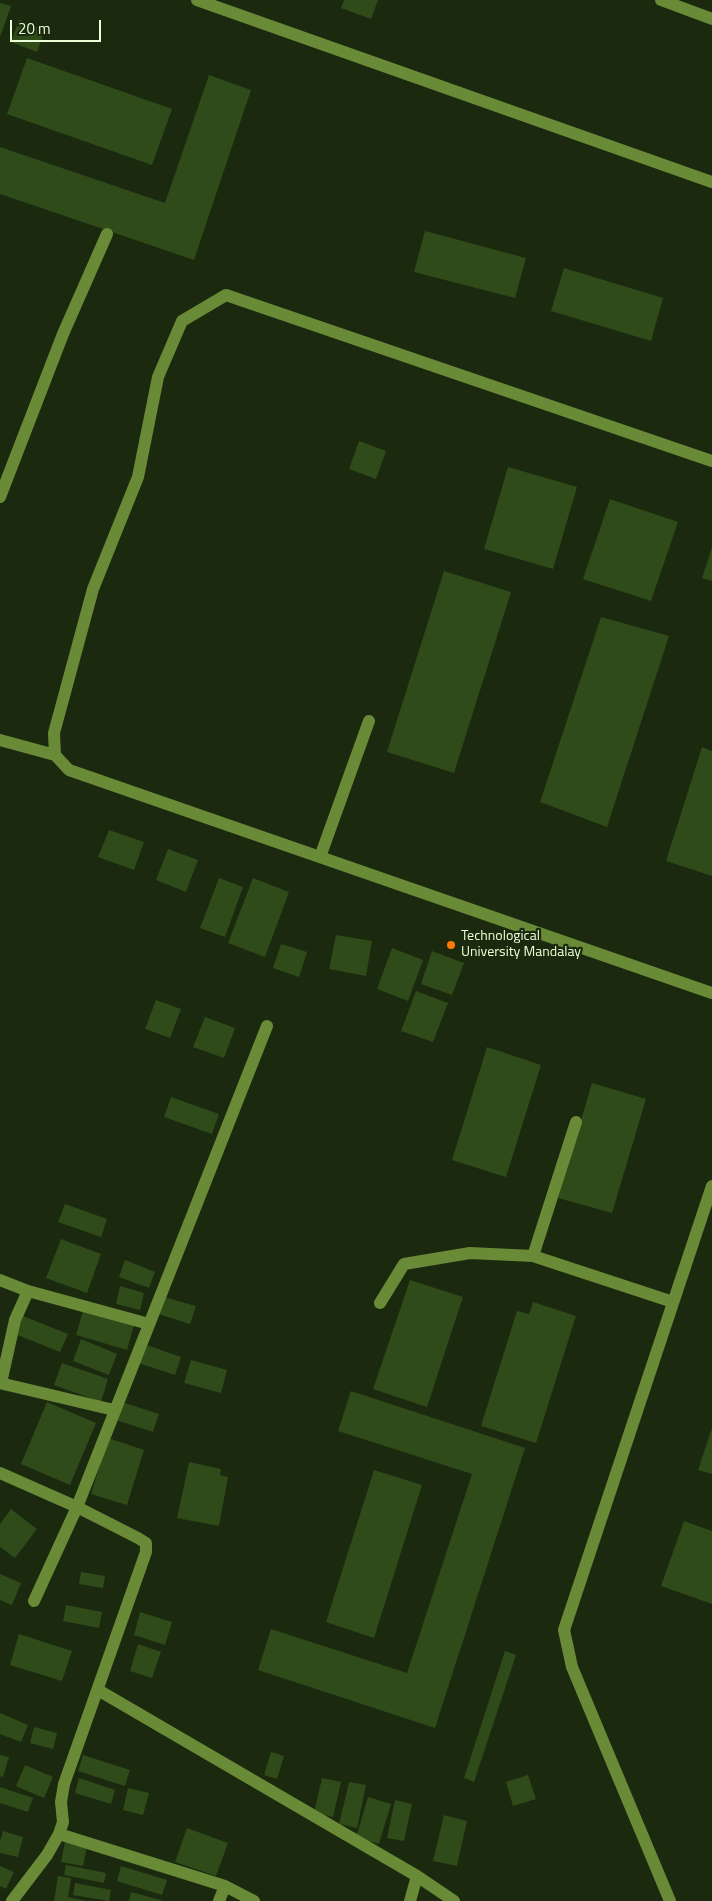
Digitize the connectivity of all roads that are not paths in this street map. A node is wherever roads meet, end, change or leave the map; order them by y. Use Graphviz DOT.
graph roads {
  1 [pos="197,0"];
  2 [pos="661,0"];
  3 [pos="712,19"];
  4 [pos="712,182"];
  5 [pos="107,234"];
  6 [pos="712,461"];
  7 [pos="0,497"];
  8 [pos="369,721"];
  9 [pos="0,740"];
  10 [pos="54,755"];
  11 [pos="320,857"];
  12 [pos="712,993"];
  13 [pos="267,1026"];
  14 [pos="576,1122"];
  15 [pos="712,1186"];
  16 [pos="533,1256"];
  17 [pos="0,1280"];
  18 [pos="28,1291"];
  19 [pos="673,1302"];
  20 [pos="380,1303"];
  21 [pos="149,1324"];
  22 [pos="1,1383"];
  23 [pos="114,1410"];
  24 [pos="0,1473"];
  25 [pos="77,1507"];
  26 [pos="34,1600"];
  27 [pos="98,1690"];
  28 [pos="59,1834"];
  29 [pos="417,1876"];
  30 [pos="225,1886"];
  31 [pos="12,1901"];
  32 [pos="219,1901"];
  33 [pos="254,1901"];
  34 [pos="410,1901"];
  35 [pos="454,1901"];
  36 [pos="670,1901"];
  1 -- 4 [label="street"];
  2 -- 3 [label="street"];
  5 -- 7 [label="street"];
  6 -- 10 [label="street"];
  8 -- 11 [label="street"];
  9 -- 10 [label="street"];
  10 -- 11 [label="street"];
  11 -- 12 [label="street"];
  13 -- 21 [label="street"];
  14 -- 16 [label="street"];
  15 -- 19 [label="street"];
  16 -- 19 [label="street"];
  16 -- 20 [label="street"];
  17 -- 18 [label="street"];
  18 -- 21 [label="street"];
  18 -- 22 [label="street"];
  19 -- 36 [label="street"];
  21 -- 23 [label="street"];
  22 -- 23 [label="street"];
  23 -- 25 [label="street"];
  24 -- 25 [label="street"];
  25 -- 26 [label="street"];
  25 -- 27 [label="street"];
  27 -- 28 [label="street"];
  27 -- 29 [label="street"];
  28 -- 30 [label="street"];
  28 -- 31 [label="street"];
  29 -- 34 [label="street"];
  29 -- 35 [label="street"];
  30 -- 32 [label="street"];
  30 -- 33 [label="street"];
}
